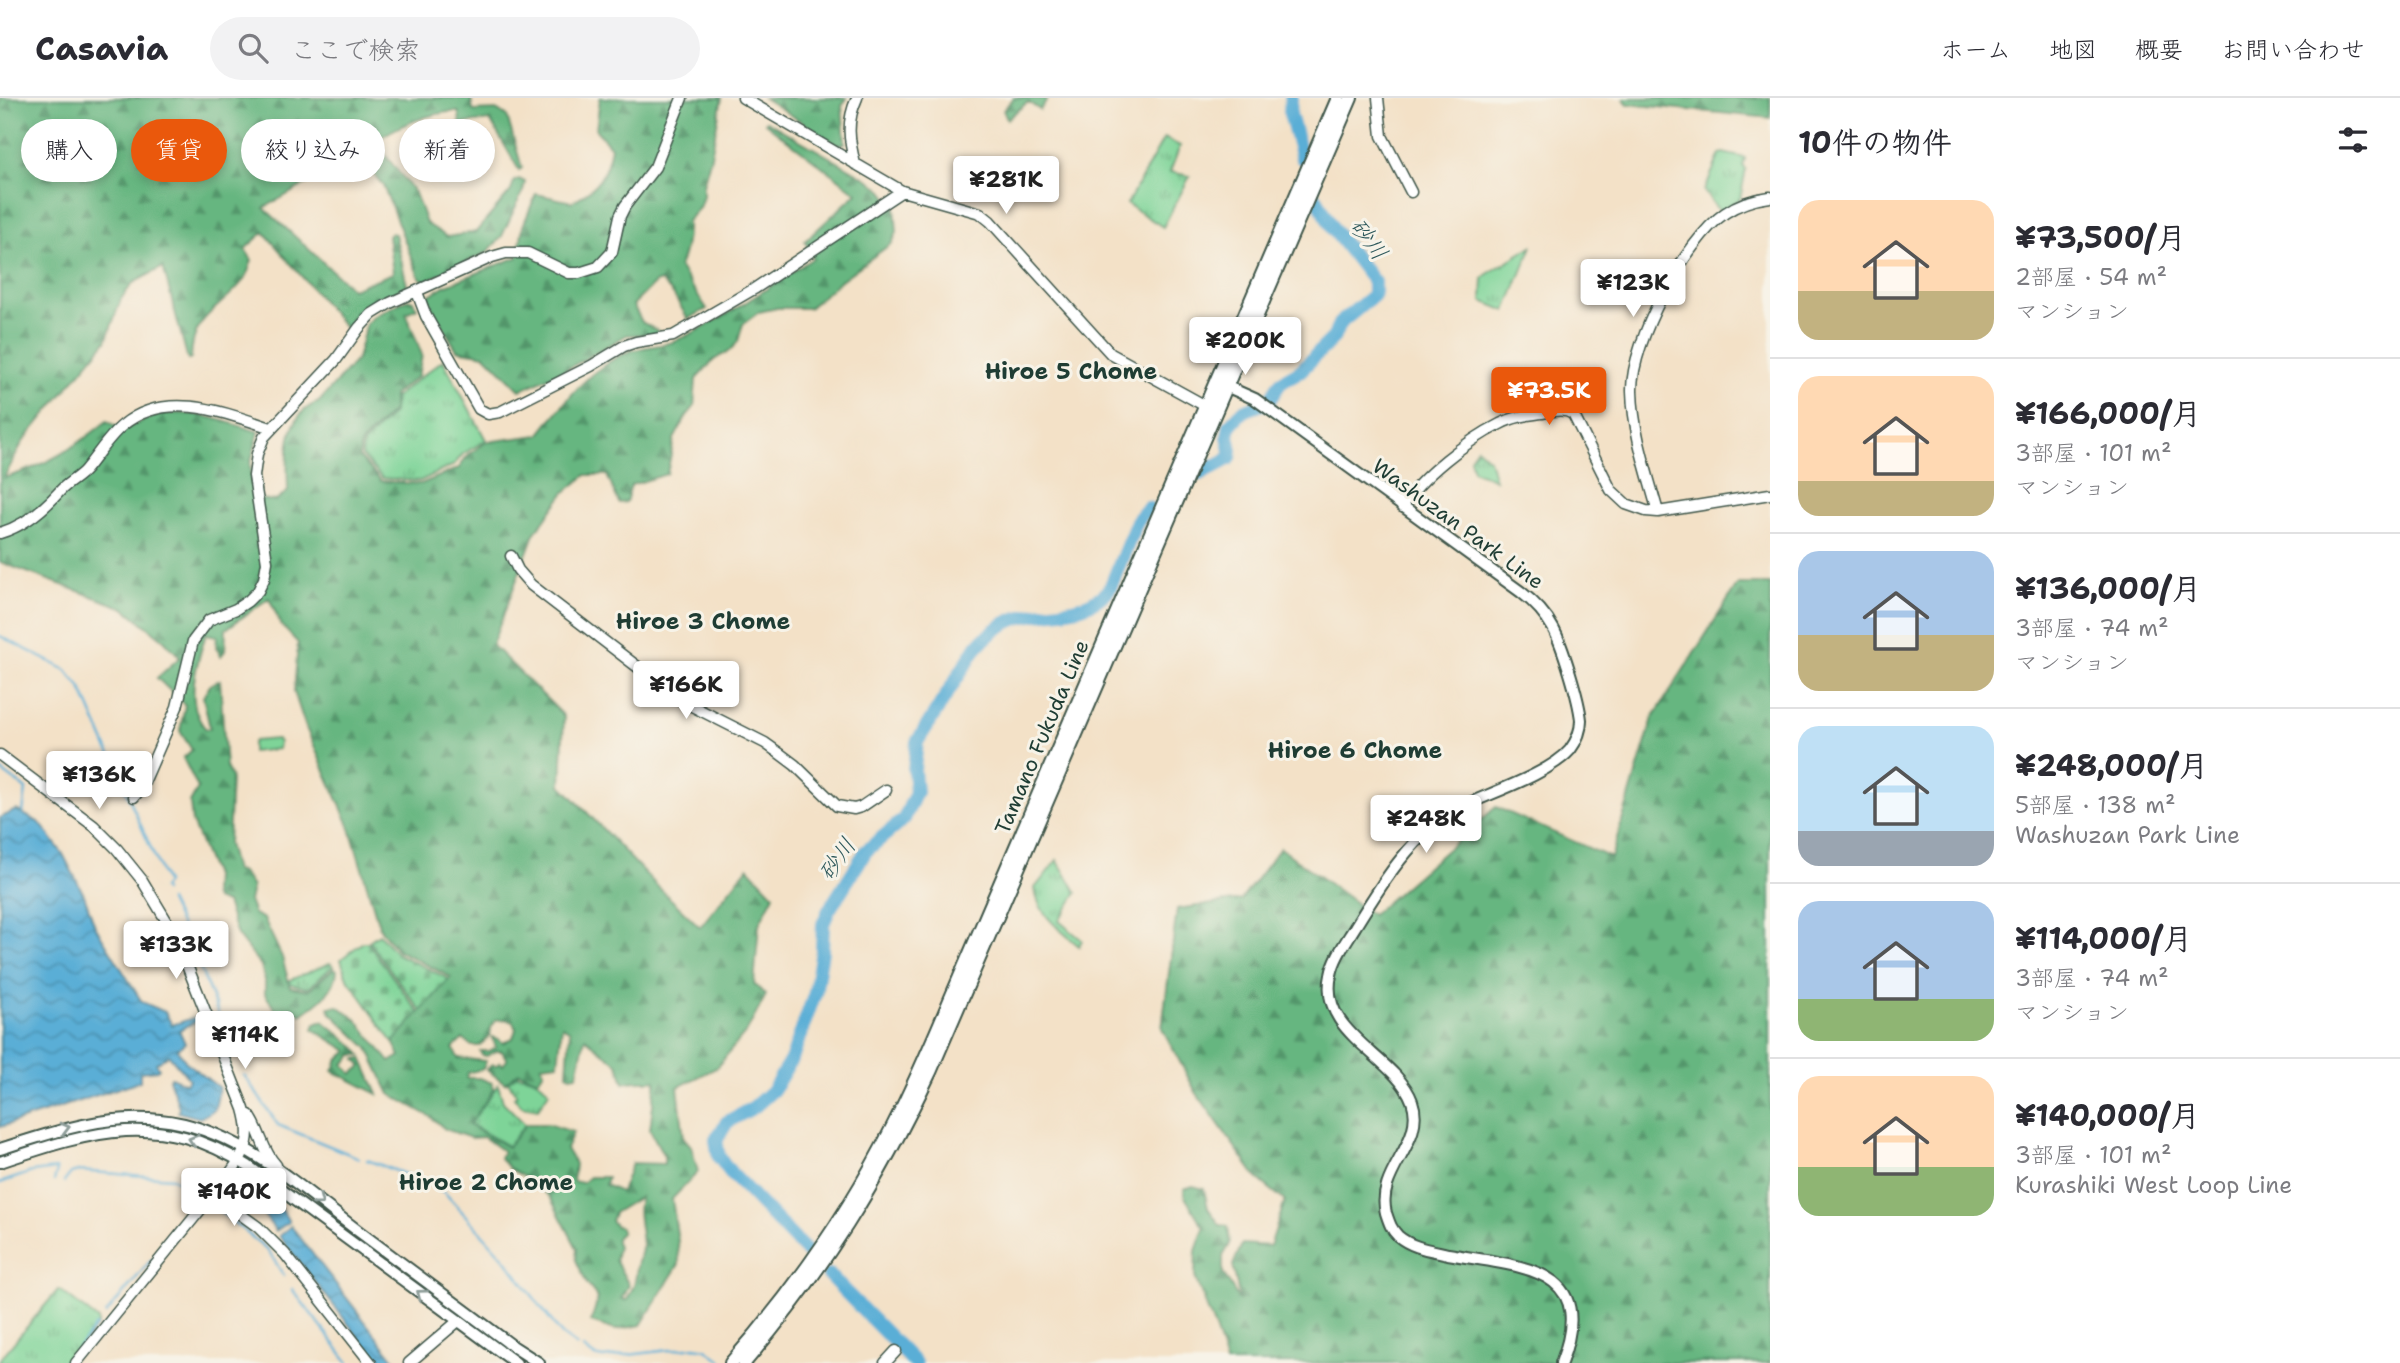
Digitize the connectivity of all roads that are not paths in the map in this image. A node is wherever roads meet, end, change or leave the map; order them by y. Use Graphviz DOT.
graph roads {
  1 [pos="682,98"];
  2 [pos="743,98"];
  3 [pos="857,98"];
  4 [pos="1338,98"];
  5 [pos="1351,98"];
  6 [pos="1378,98"];
  7 [pos="855,164"];
  8 [pos="902,191"];
  9 [pos="1410,192"];
  10 [pos="1770,197"];
  11 [pos="416,292"];
  12 [pos="1221,384"];
  13 [pos="1210,409"];
  14 [pos="271,428"];
  15 [pos="1770,494"];
  16 [pos="1402,506"];
  17 [pos="1658,512"];
  18 [pos="0,533"];
  19 [pos="511,556"];
  20 [pos="0,755"];
  21 [pos="886,790"];
  22 [pos="134,797"];
  23 [pos="244,1109"];
  24 [pos="0,1149"];
  25 [pos="245,1149"];
  26 [pos="239,1161"];
  27 [pos="0,1162"];
  28 [pos="290,1180"];
  29 [pos="214,1195"];
  30 [pos="457,1322"];
  31 [pos="896,1351"];
  32 [pos="76,1363"];
  33 [pos="372,1363"];
  34 [pos="409,1363"];
  35 [pos="516,1363"];
  36 [pos="539,1363"];
  37 [pos="731,1363"];
  38 [pos="744,1363"];
  39 [pos="885,1363"];
  40 [pos="1561,1363"];
  1 -- 11 [label="street"];
  2 -- 7 [label="street"];
  3 -- 7 [label="street"];
  4 -- 12 [label="main road, Tamano Fukuda Line"];
  5 -- 12 [label="main road, Tamano Fukuda Line"];
  6 -- 9 [label="street"];
  7 -- 8 [label="street"];
  8 -- 11 [label="street"];
  8 -- 13 [label="street"];
  10 -- 17 [label="street"];
  11 -- 14 [label="street"];
  12 -- 13 [label="main road, Tamano Fukuda Line"];
  12 -- 16 [label="main road, Washuzan Park Line"];
  13 -- 37 [label="main road, Tamano Fukuda Line"];
  13 -- 38 [label="main road, Tamano Fukuda Line"];
  14 -- 18 [label="street"];
  14 -- 22 [label="street"];
  15 -- 17 [label="street"];
  16 -- 17 [label="street"];
  16 -- 40 [label="main road, Washuzan Park Line"];
  19 -- 21 [label="street"];
  20 -- 23 [label="street"];
  23 -- 25 [label="street"];
  23 -- 28 [label="street"];
  24 -- 25 [label="main road, one-way"];
  25 -- 26 [label="street"];
  25 -- 28 [label="main road"];
  26 -- 27 [label="main road, one-way"];
  26 -- 29 [label="street"];
  30 -- 26 [label="main road, one-way"];
  28 -- 36 [label="main road, one-way"];
  29 -- 32 [label="street"];
  29 -- 33 [label="street"];
  30 -- 34 [label="street"];
  30 -- 35 [label="main road"];
  31 -- 39 [label="street"];
}
